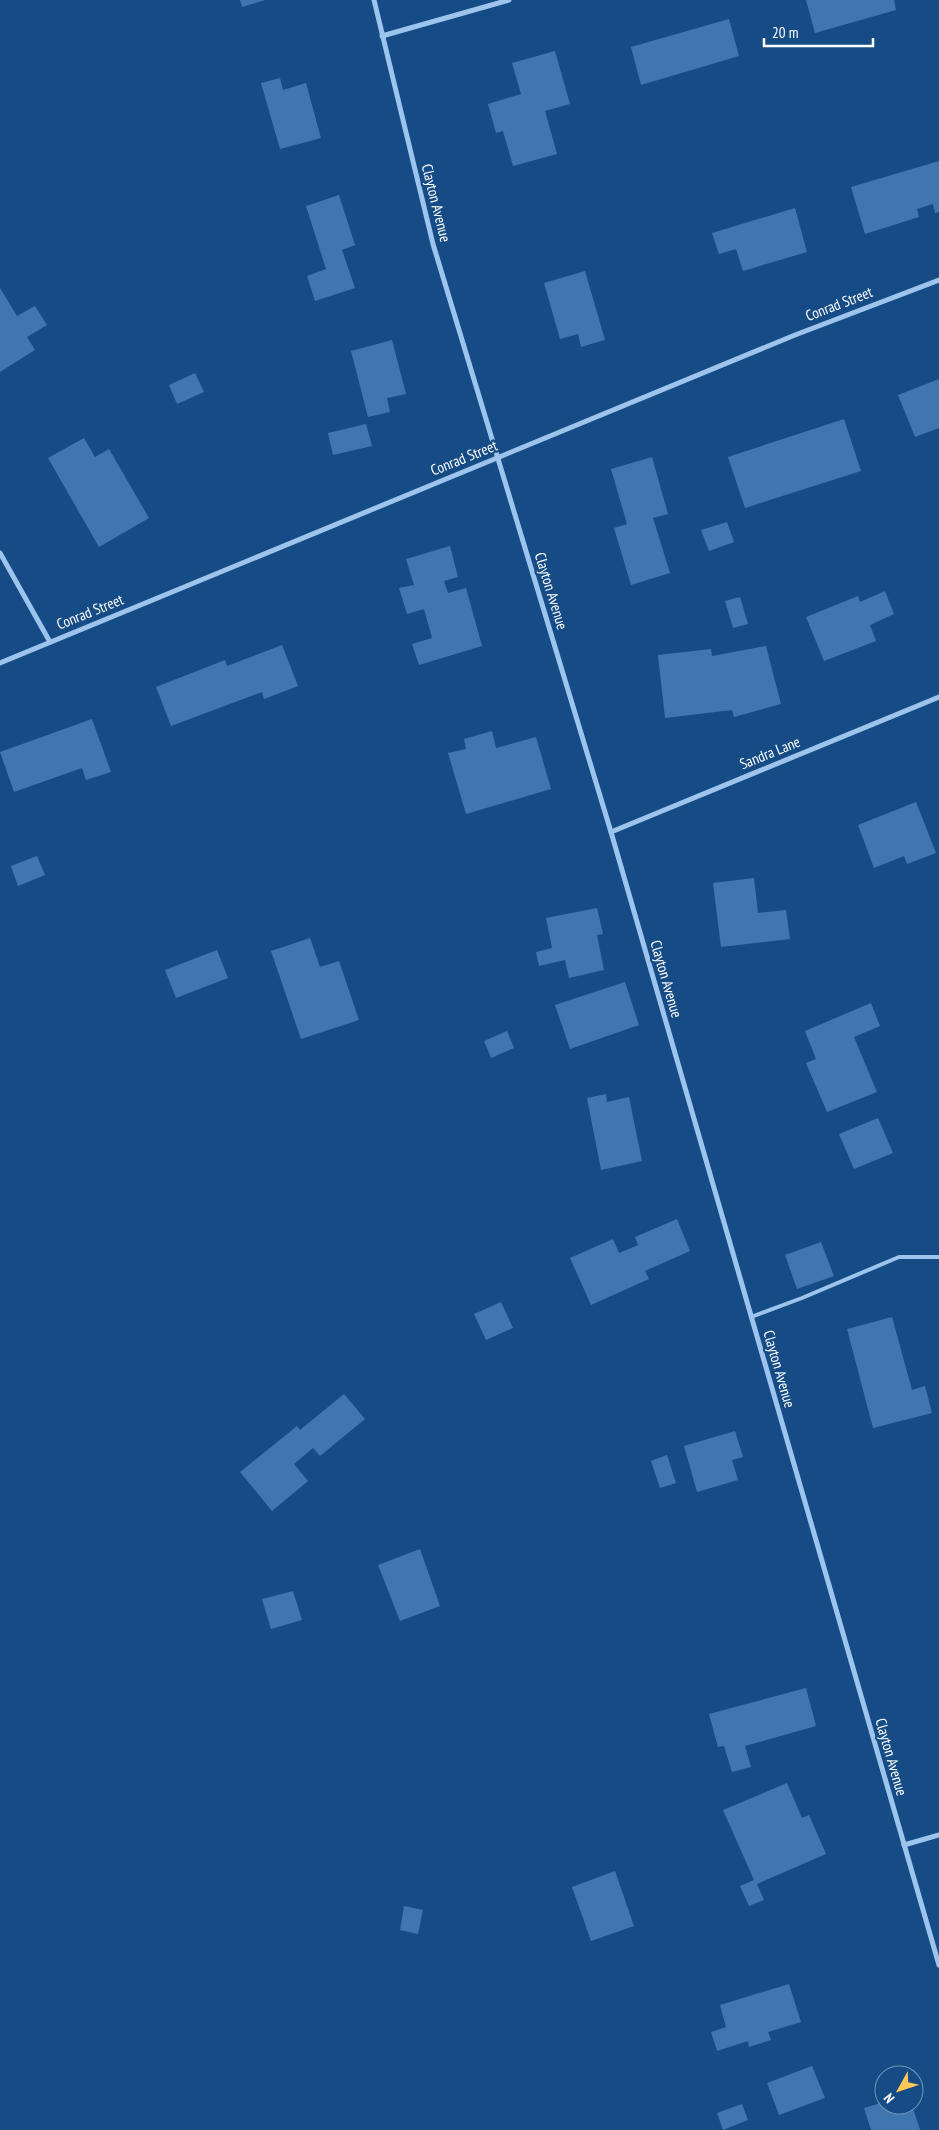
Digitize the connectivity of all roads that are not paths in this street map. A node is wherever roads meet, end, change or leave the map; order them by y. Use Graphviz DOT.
graph roads {
  1 [pos="374,0"];
  2 [pos="509,0"];
  3 [pos="382,36"];
  4 [pos="939,280"];
  5 [pos="498,457"];
  6 [pos="0,553"];
  7 [pos="50,642"];
  8 [pos="0,663"];
  9 [pos="939,697"];
  10 [pos="611,832"];
  11 [pos="939,1257"];
  12 [pos="751,1316"];
  13 [pos="939,1835"];
  14 [pos="904,1845"];
  15 [pos="939,1965"];
  1 -- 3 [label="street, Clayton Avenue"];
  2 -- 3 [label="street"];
  3 -- 5 [label="street, Clayton Avenue"];
  4 -- 5 [label="street, Conrad Street"];
  5 -- 7 [label="street, Conrad Street"];
  5 -- 10 [label="street, Clayton Avenue"];
  6 -- 7 [label="street"];
  7 -- 8 [label="street, Conrad Street"];
  9 -- 10 [label="street, Sandra Lane"];
  10 -- 12 [label="street, Clayton Avenue"];
  11 -- 12 [label="lane"];
  12 -- 14 [label="street, Clayton Avenue"];
  13 -- 14 [label="street"];
  14 -- 15 [label="street, Clayton Avenue"];
}
